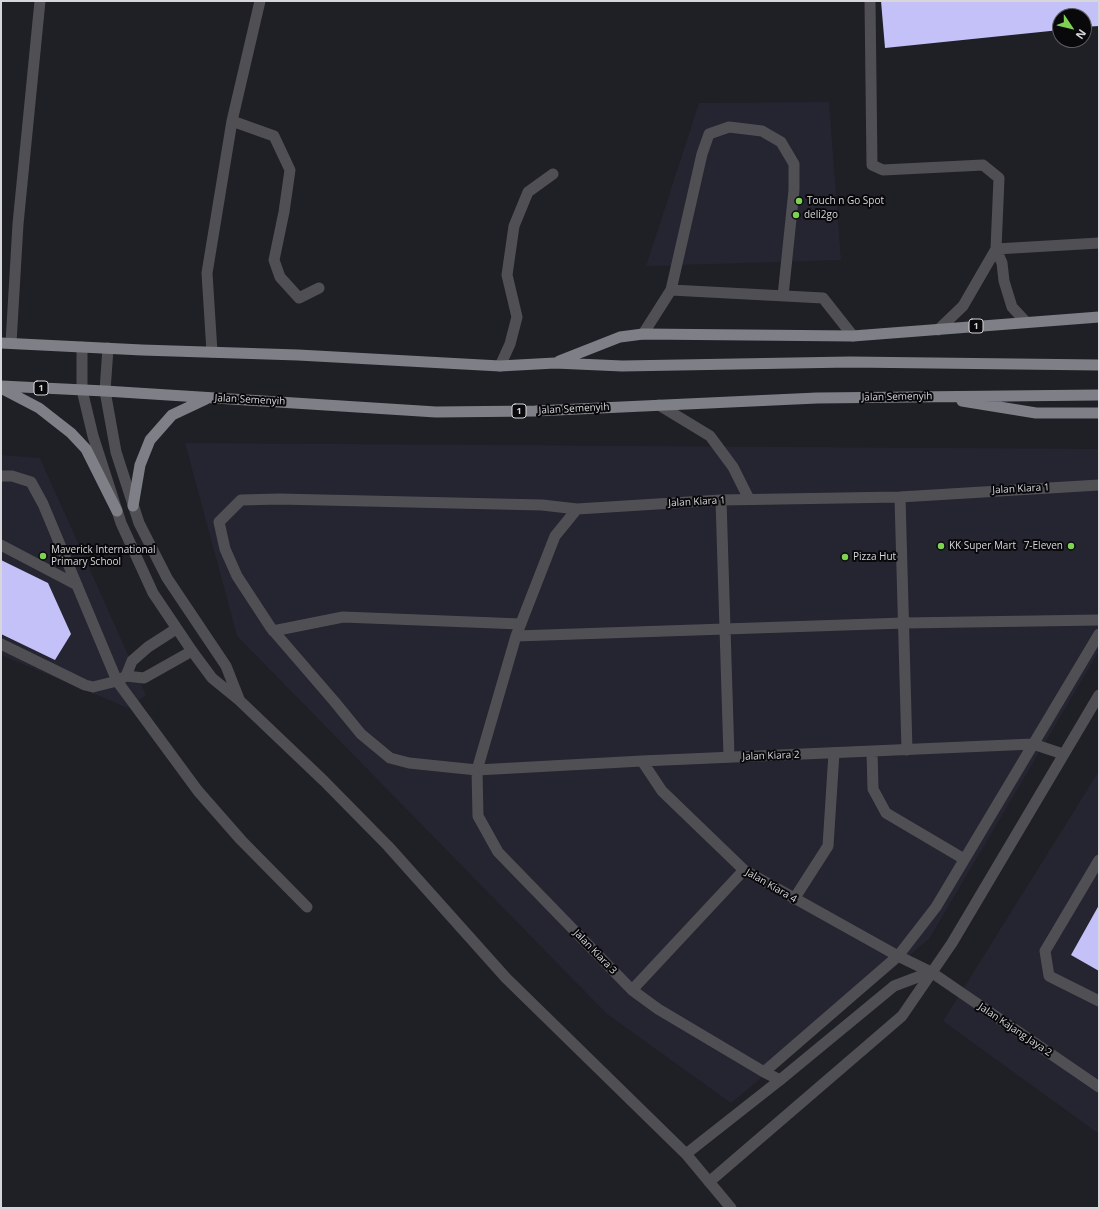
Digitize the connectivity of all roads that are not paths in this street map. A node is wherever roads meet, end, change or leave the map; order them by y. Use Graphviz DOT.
graph roads {
  1 [pos="40,1"];
  2 [pos="260,1"];
  3 [pos="870,1"];
  4 [pos="232,120"];
  5 [pos="553,174"];
  6 [pos="1099,243"];
  7 [pos="996,249"];
  8 [pos="319,288"];
  9 [pos="671,290"];
  10 [pos="783,296"];
  11 [pos="1099,317"];
  12 [pos="1026,322"];
  13 [pos="938,330"];
  14 [pos="643,334"];
  15 [pos="853,336"];
  16 [pos="6,343"];
  17 [pos="82,346"];
  18 [pos="108,348"];
  19 [pos="212,352"];
  20 [pos="555,363"];
  21 [pos="1099,365"];
  22 [pos="500,366"];
  23 [pos="1,387"];
  24 [pos="82,390"];
  25 [pos="105,391"];
  26 [pos="1099,395"];
  27 [pos="932,396"];
  28 [pos="208,398"];
  29 [pos="659,405"];
  30 [pos="1099,413"];
  31 [pos="1,476"];
  32 [pos="1099,485"];
  33 [pos="900,497"];
  34 [pos="749,499"];
  35 [pos="721,500"];
  36 [pos="133,506"];
  37 [pos="577,509"];
  38 [pos="117,511"];
  39 [pos="1,545"];
  40 [pos="77,585"];
  41 [pos="1099,620"];
  42 [pos="904,622"];
  43 [pos="521,624"];
  44 [pos="176,629"];
  45 [pos="725,629"];
  46 [pos="273,630"];
  47 [pos="1099,634"];
  48 [pos="516,636"];
  49 [pos="1,644"];
  50 [pos="192,651"];
  51 [pos="122,679"];
  52 [pos="1099,695"];
  53 [pos="239,700"];
  54 [pos="1033,744"];
  55 [pos="907,750"];
  56 [pos="872,751"];
  57 [pos="834,753"];
  58 [pos="1063,754"];
  59 [pos="729,757"];
  60 [pos="642,761"];
  61 [pos="478,770"];
  62 [pos="964,859"];
  63 [pos="1099,860"];
  64 [pos="744,870"];
  65 [pos="794,899"];
  66 [pos="307,907"];
  67 [pos="898,956"];
  68 [pos="931,972"];
  69 [pos="632,990"];
  70 [pos="1099,1001"];
  71 [pos="764,1072"];
  72 [pos="780,1080"];
  73 [pos="1099,1087"];
  74 [pos="686,1154"];
  75 [pos="709,1182"];
  76 [pos="731,1208"];
  1 -- 16 [label="street"];
  2 -- 4 [label="street"];
  3 -- 7 [label="street"];
  4 -- 8 [label="street"];
  4 -- 19 [label="street"];
  5 -- 22 [label="street"];
  6 -- 7 [label="street"];
  7 -- 12 [label="street"];
  7 -- 13 [label="street"];
  9 -- 10 [label="street"];
  9 -- 10 [label="street"];
  9 -- 14 [label="street"];
  10 -- 15 [label="street"];
  11 -- 12 [label="main road, 1"];
  12 -- 13 [label="main road, 1"];
  13 -- 15 [label="main road, 1"];
  14 -- 15 [label="main road, 1"];
  14 -- 20 [label="main road, 1"];
  16 -- 17 [label="main road, 1"];
  17 -- 18 [label="main road, 1"];
  17 -- 24 [label="street"];
  18 -- 19 [label="main road, 1"];
  18 -- 25 [label="street"];
  19 -- 22 [label="main road, 1"];
  20 -- 21 [label="main road, 1"];
  20 -- 22 [label="main road, 1"];
  23 -- 24 [label="main road, Jalan Semenyih / 1"];
  23 -- 38 [label="main road"];
  24 -- 25 [label="main road, Jalan Semenyih / 1"];
  24 -- 38 [label="street"];
  25 -- 28 [label="main road, Jalan Semenyih / 1"];
  25 -- 36 [label="street"];
  26 -- 27 [label="main road, Jalan Semenyih / 1"];
  27 -- 29 [label="main road, Jalan Semenyih / 1"];
  27 -- 30 [label="main road"];
  28 -- 29 [label="main road, Jalan Semenyih / 1"];
  28 -- 36 [label="main road"];
  29 -- 34 [label="street"];
  31 -- 40 [label="street"];
  32 -- 33 [label="street, Jalan Kiara 1"];
  33 -- 34 [label="street, Jalan Kiara 1"];
  33 -- 42 [label="street"];
  34 -- 35 [label="street, Jalan Kiara 1"];
  35 -- 37 [label="street, Jalan Kiara 1"];
  35 -- 45 [label="street"];
  36 -- 53 [label="street"];
  37 -- 43 [label="street"];
  37 -- 46 [label="street, Jalan Kiara 1"];
  38 -- 44 [label="street"];
  39 -- 40 [label="street"];
  40 -- 51 [label="street"];
  41 -- 42 [label="street"];
  42 -- 45 [label="street"];
  42 -- 55 [label="street"];
  43 -- 46 [label="street"];
  43 -- 48 [label="street"];
  44 -- 50 [label="street"];
  44 -- 51 [label="street"];
  45 -- 48 [label="street"];
  45 -- 59 [label="street"];
  46 -- 61 [label="street, Jalan Kiara 2"];
  47 -- 54 [label="street"];
  48 -- 61 [label="street"];
  49 -- 51 [label="street"];
  50 -- 51 [label="street"];
  50 -- 53 [label="street"];
  51 -- 66 [label="street"];
  52 -- 58 [label="street"];
  53 -- 74 [label="street"];
  54 -- 55 [label="street, Jalan Kiara 2"];
  54 -- 58 [label="street, Jalan Kiara 2"];
  54 -- 62 [label="street"];
  55 -- 56 [label="street, Jalan Kiara 2"];
  56 -- 57 [label="street, Jalan Kiara 2"];
  56 -- 62 [label="street"];
  57 -- 59 [label="street, Jalan Kiara 2"];
  57 -- 65 [label="street"];
  58 -- 68 [label="street"];
  59 -- 60 [label="street, Jalan Kiara 2"];
  60 -- 61 [label="street, Jalan Kiara 2"];
  60 -- 64 [label="street, Jalan Kiara 4"];
  61 -- 69 [label="street, Jalan Kiara 3"];
  62 -- 67 [label="street"];
  63 -- 70 [label="street"];
  64 -- 65 [label="street, Jalan Kiara 4"];
  64 -- 69 [label="street"];
  65 -- 67 [label="street, Jalan Kiara 4"];
  67 -- 68 [label="street, Jalan Kiara 4"];
  67 -- 71 [label="street"];
  68 -- 72 [label="street"];
  68 -- 73 [label="street, Jalan Kajang Jaya 2"];
  68 -- 75 [label="street"];
  69 -- 71 [label="street, Jalan Kiara 3"];
  71 -- 72 [label="street, Jalan Kiara 3"];
  72 -- 74 [label="street"];
  74 -- 75 [label="street"];
  75 -- 76 [label="street"];
}
